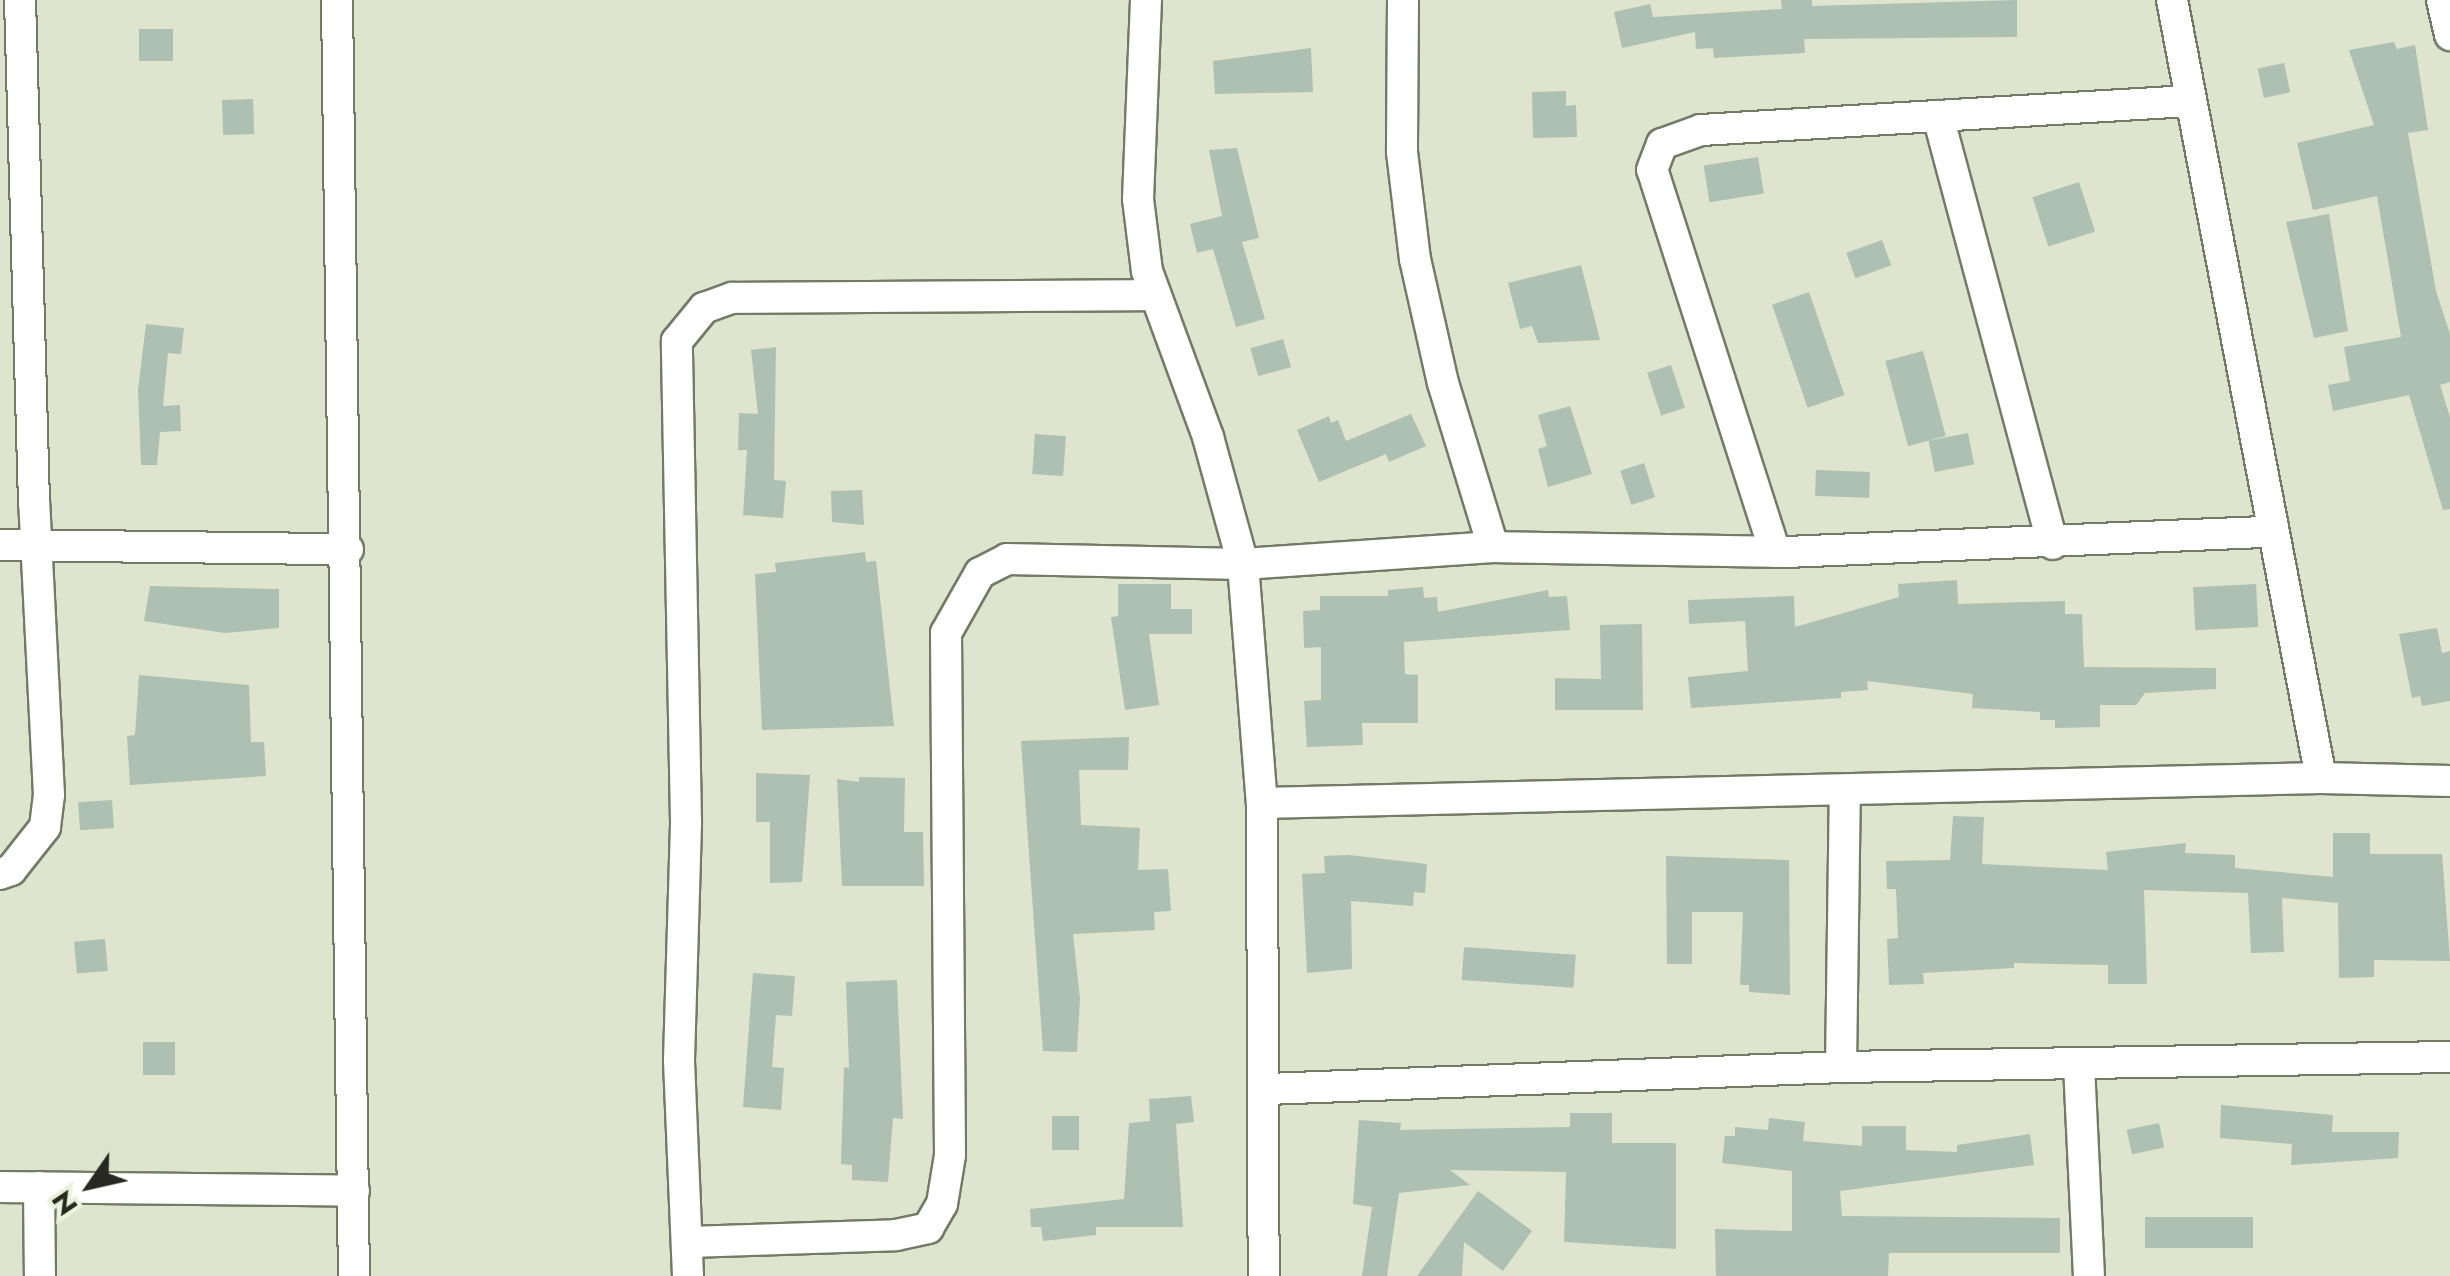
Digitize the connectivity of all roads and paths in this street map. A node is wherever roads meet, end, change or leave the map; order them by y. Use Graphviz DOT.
graph roads {
  1 [pos="20,0"];
  2 [pos="336,0"];
  3 [pos="1146,0"];
  4 [pos="1403,0"];
  5 [pos="2172,0"];
  6 [pos="2442,0"];
  7 [pos="2450,35"];
  8 [pos="2186,101"];
  9 [pos="1938,116"];
  10 [pos="13,240"];
  11 [pos="1154,294"];
  12 [pos="2270,532"];
  13 [pos="36,544"];
  14 [pos="2053,544"];
  15 [pos="0,546"];
  16 [pos="1493,547"];
  17 [pos="348,549"];
  18 [pos="1775,552"];
  19 [pos="1243,564"];
  20 [pos="2321,778"];
  21 [pos="2450,781"];
  22 [pos="1846,793"];
  23 [pos="1262,804"];
  24 [pos="0,874"];
  25 [pos="2450,1057"];
  26 [pos="2079,1065"];
  27 [pos="1841,1067"];
  28 [pos="1266,1089"];
  29 [pos="0,1187"];
  30 [pos="39,1187"];
  31 [pos="354,1191"];
  32 [pos="690,1242"];
  33 [pos="40,1276"];
  34 [pos="354,1276"];
  35 [pos="688,1276"];
  36 [pos="1264,1276"];
  37 [pos="2089,1276"];
  1 -- 10 [label="street"];
  2 -- 17 [label="street"];
  3 -- 11 [label="street"];
  4 -- 16 [label="street"];
  5 -- 8 [label="street"];
  6 -- 7 [label="street"];
  8 -- 9 [label="street"];
  8 -- 12 [label="street"];
  9 -- 14 [label="street"];
  9 -- 18 [label="street"];
  10 -- 13 [label="street"];
  11 -- 19 [label="street"];
  11 -- 32 [label="street"];
  12 -- 14 [label="street"];
  12 -- 20 [label="street"];
  13 -- 15 [label="street"];
  13 -- 17 [label="street"];
  13 -- 24 [label="street"];
  14 -- 18 [label="street"];
  16 -- 18 [label="street"];
  16 -- 19 [label="street"];
  17 -- 31 [label="street"];
  19 -- 23 [label="street"];
  19 -- 32 [label="street"];
  20 -- 21 [label="street"];
  20 -- 22 [label="street"];
  22 -- 23 [label="street"];
  22 -- 27 [label="street"];
  23 -- 28 [label="street"];
  25 -- 26 [label="street"];
  26 -- 27 [label="street"];
  26 -- 37 [label="street"];
  27 -- 28 [label="street"];
  28 -- 36 [label="street"];
  29 -- 30 [label="street"];
  30 -- 31 [label="street"];
  30 -- 33 [label="street"];
  31 -- 34 [label="street"];
  32 -- 35 [label="street"];
}
